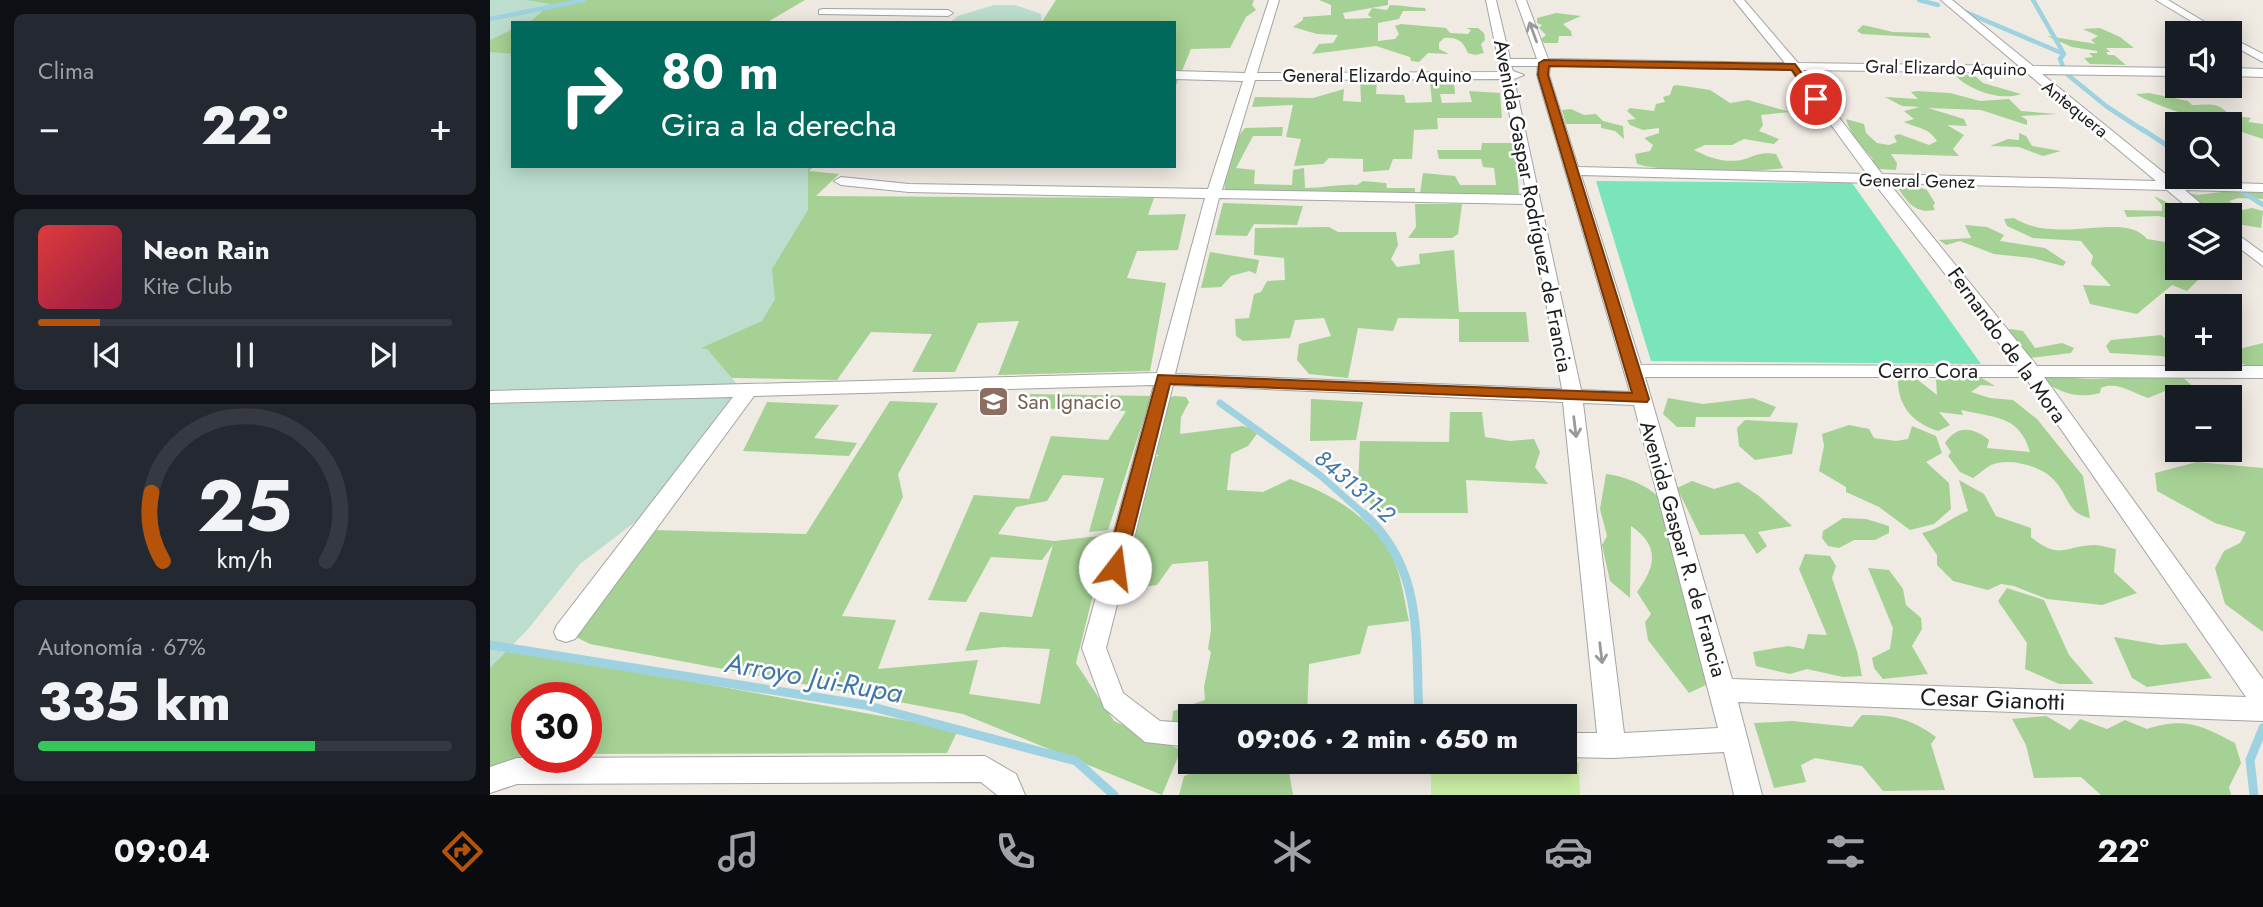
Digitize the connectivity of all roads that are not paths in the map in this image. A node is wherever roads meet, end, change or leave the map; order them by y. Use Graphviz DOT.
graph roads {
  1 [pos="839,0"];
  2 [pos="1275,0"];
  3 [pos="1491,0"];
  4 [pos="1521,0"];
  5 [pos="1739,0"];
  6 [pos="1946,0"];
  7 [pos="2161,0"];
  8 [pos="948,13"];
  9 [pos="2197,21"];
  10 [pos="2242,47"];
  11 [pos="2263,59"];
  12 [pos="1795,67"];
  13 [pos="1507,69"];
  14 [pos="1544,69"];
  15 [pos="2027,69"];
  16 [pos="2165,72"];
  17 [pos="2242,72"];
  18 [pos="2263,73"];
  19 [pos="1176,75"];
  20 [pos="1253,76"];
  21 [pos="1570,171"];
  22 [pos="1880,180"];
  23 [pos="841,181"];
  24 [pos="2165,182"];
  25 [pos="2165,187"];
  26 [pos="2242,188"];
  27 [pos="2263,188"];
  28 [pos="2174,189"];
  29 [pos="1213,195"];
  30 [pos="1535,200"];
  31 [pos="2191,203"];
  32 [pos="2242,244"];
  33 [pos="2263,261"];
  34 [pos="2030,370"];
  35 [pos="1634,371"];
  36 [pos="2263,372"];
  37 [pos="1164,379"];
  38 [pos="749,389"];
  39 [pos="1572,394"];
  40 [pos="490,397"];
  41 [pos="1642,399"];
  42 [pos="566,632"];
  43 [pos="1723,690"];
  44 [pos="2263,700"];
  45 [pos="2263,709"];
  46 [pos="1178,734"];
  47 [pos="1732,739"];
  48 [pos="1577,745"];
  49 [pos="1612,746"];
  50 [pos="490,780"];
  51 [pos="1011,795"];
  52 [pos="1748,795"];
  1 -- 8 [label="street"];
  2 -- 20 [label="street"];
  3 -- 13 [label="street, Avenida Gaspar Rodríguez de Francia"];
  14 -- 4 [label="street, Avenida Gaspar Rodríguez de Francia, one-way"];
  5 -- 12 [label="street, Fernando de la Mora"];
  6 -- 15 [label="street, Antequera"];
  7 -- 9 [label="street"];
  10 -- 11 [label="street"];
  12 -- 14 [label="street, Gral Elizardo Aquino"];
  12 -- 15 [label="street, Gral Elizardo Aquino"];
  12 -- 22 [label="street, Fernando de la Mora"];
  13 -- 14 [label="street, General Elizardo Aquino"];
  13 -- 20 [label="street, General Elizardo Aquino"];
  13 -- 30 [label="street, Avenida Gaspar Rodríguez de Francia"];
  14 -- 21 [label="street, Avenida Gaspar R. de Francia"];
  15 -- 16 [label="street, Gral Elizardo Aquino"];
  15 -- 24 [label="street, Antequera"];
  17 -- 18 [label="street"];
  19 -- 20 [label="street, General Elizardo Aquino"];
  20 -- 29 [label="street"];
  21 -- 22 [label="street, General Genez"];
  21 -- 35 [label="street, Avenida Gaspar R. de Francia"];
  22 -- 25 [label="street, General Genez"];
  22 -- 34 [label="street, Fernando de la Mora"];
  23 -- 29 [label="street"];
  26 -- 27 [label="street, General Genez"];
  28 -- 31 [label="street, Antequera"];
  29 -- 30 [label="street"];
  29 -- 37 [label="street"];
  30 -- 39 [label="street, Avenida Gaspar Rodríguez de Francia"];
  32 -- 33 [label="street"];
  34 -- 35 [label="street, Cerro Cora"];
  34 -- 36 [label="street, Cerro Cora"];
  34 -- 44 [label="street, Fernando de la Mora"];
  35 -- 41 [label="street, Avenida Gaspar R. de Francia"];
  37 -- 38 [label="street"];
  37 -- 39 [label="street"];
  37 -- 46 [label="street"];
  38 -- 40 [label="street"];
  38 -- 42 [label="street"];
  39 -- 41 [label="street"];
  39 -- 49 [label="street, Avenida Gaspar Rodríguez de Francia, one-way"];
  41 -- 43 [label="street, Avenida Gaspar R. de Francia"];
  43 -- 45 [label="street, Cesar Gianotti"];
  43 -- 47 [label="street, Avenida Gaspar R. de Francia"];
  47 -- 49 [label="street"];
  47 -- 52 [label="street, Avenida Gaspar R. de Francia"];
  48 -- 49 [label="street"];
  50 -- 51 [label="street"];
}
